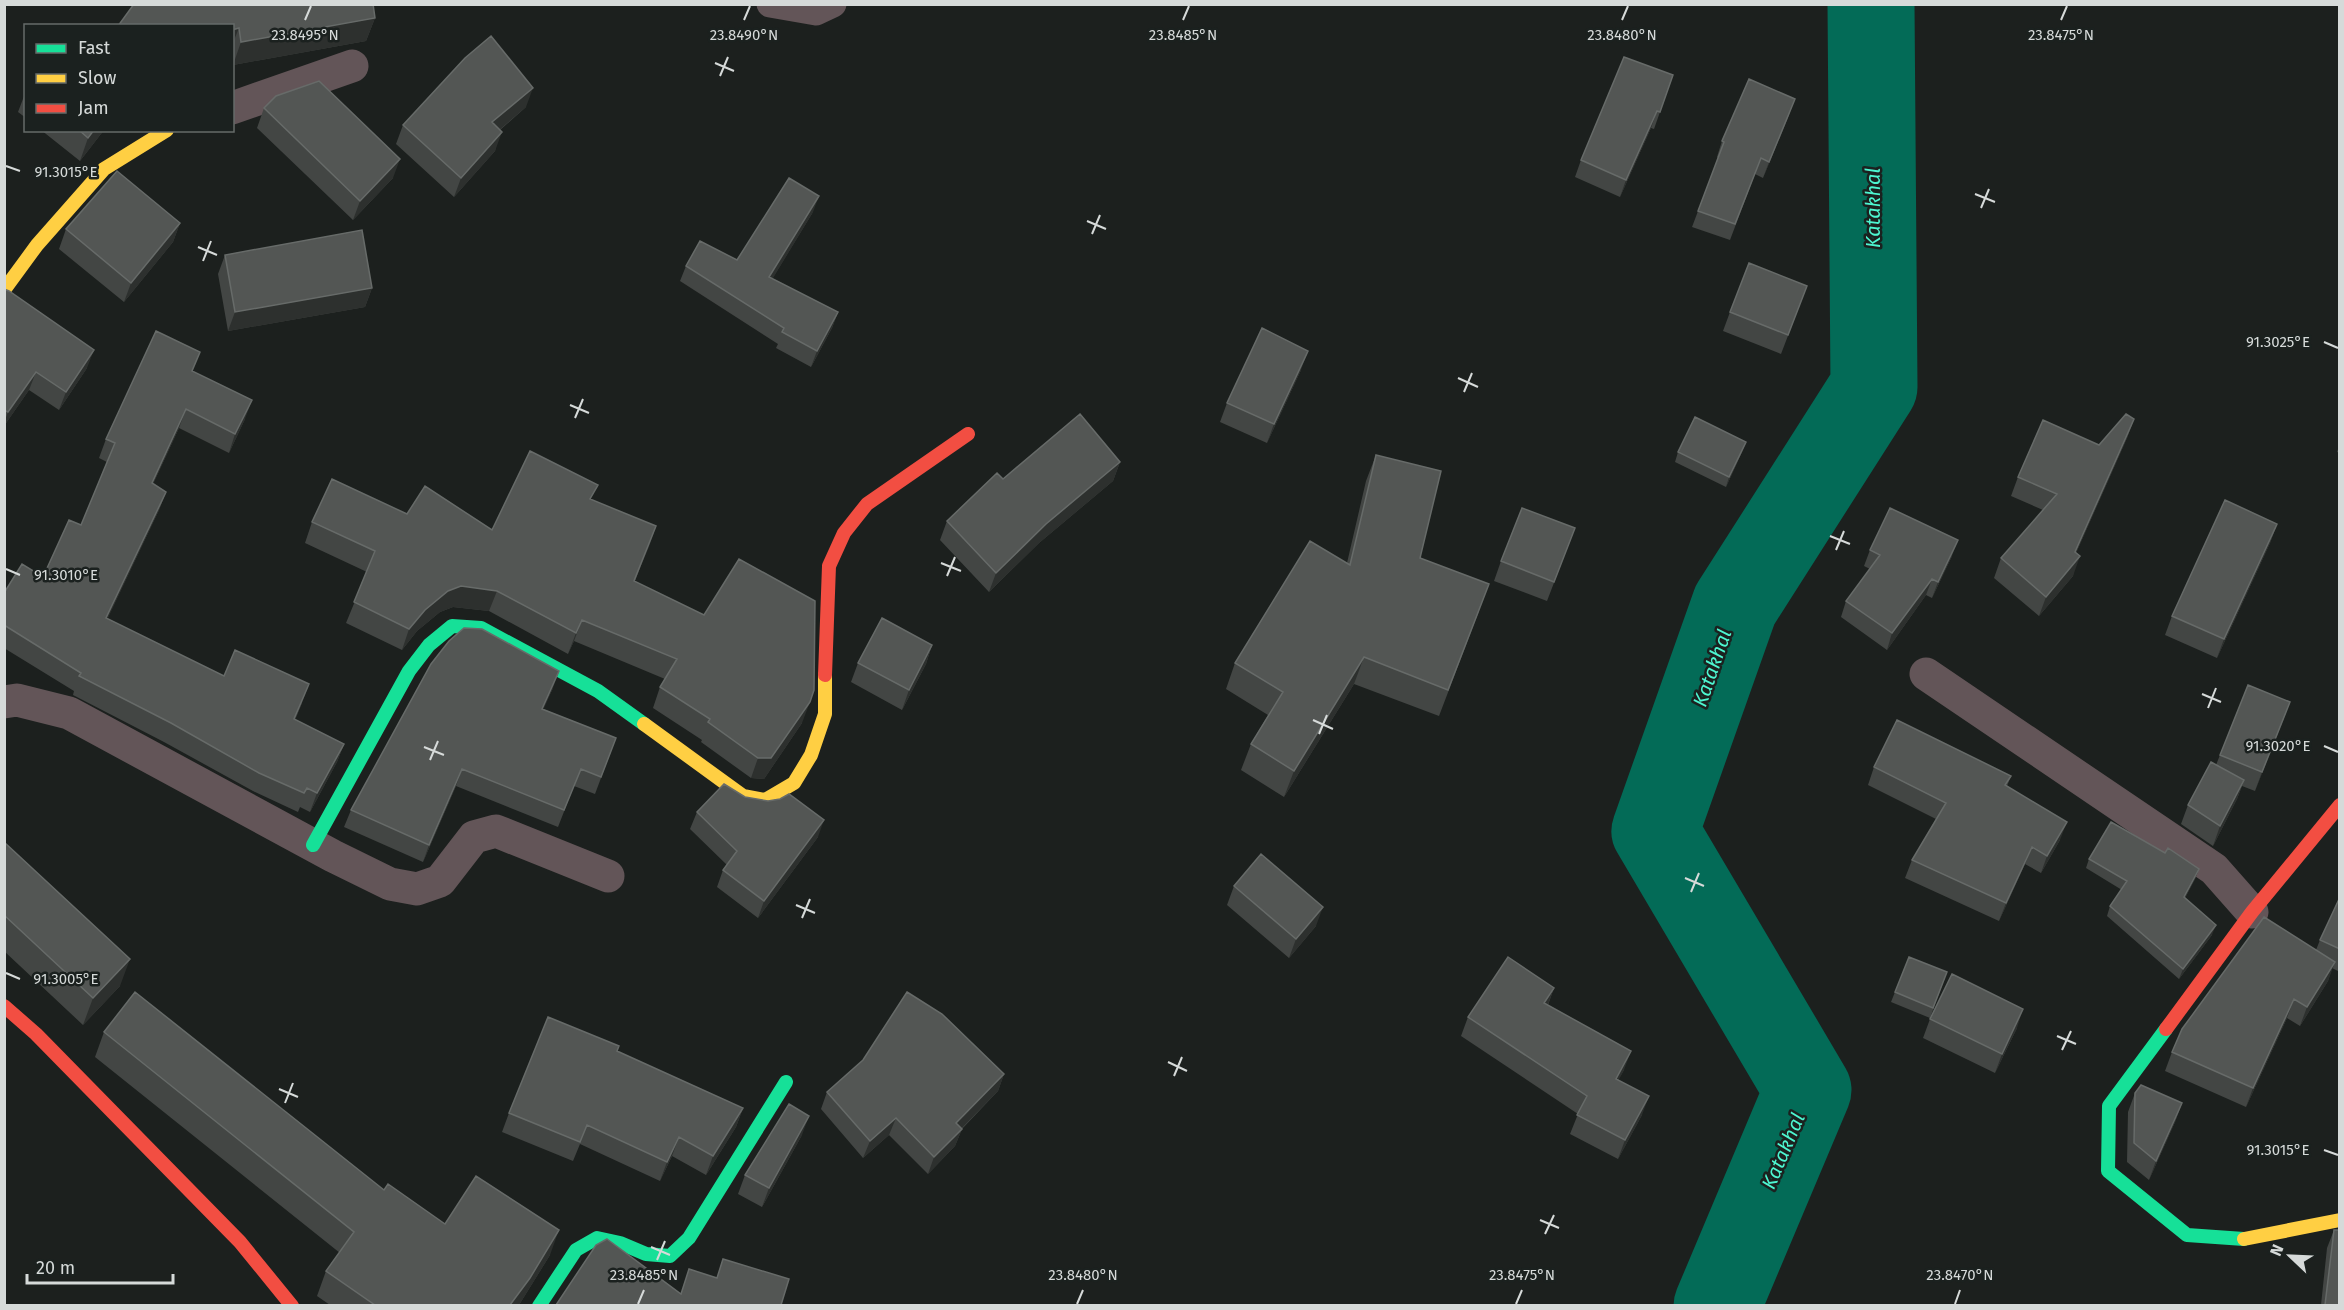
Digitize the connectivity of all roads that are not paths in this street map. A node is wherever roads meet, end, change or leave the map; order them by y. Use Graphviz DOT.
graph roads {
  1 [pos="770,4"];
  2 [pos="833,4"];
  3 [pos="352,66"];
  4 [pos="234,107"];
  5 [pos="164,132"];
  6 [pos="4,290"];
  7 [pos="968,434"];
  8 [pos="1926,674"];
  9 [pos="4,702"];
  10 [pos="2340,805"];
  11 [pos="313,845"];
  12 [pos="608,876"];
  13 [pos="2252,912"];
  14 [pos="4,1006"];
  15 [pos="786,1082"];
  16 [pos="2340,1220"];
  17 [pos="292,1305"];
  18 [pos="539,1305"];
  1 -- 2 [label="lane"];
  3 -- 4 [label="street"];
  5 -- 6 [label="street"];
  7 -- 11 [label="street"];
  8 -- 13 [label="street"];
  9 -- 11 [label="street"];
  10 -- 13 [label="street"];
  11 -- 12 [label="street"];
  13 -- 16 [label="street"];
  14 -- 17 [label="street"];
  15 -- 18 [label="street"];
}
